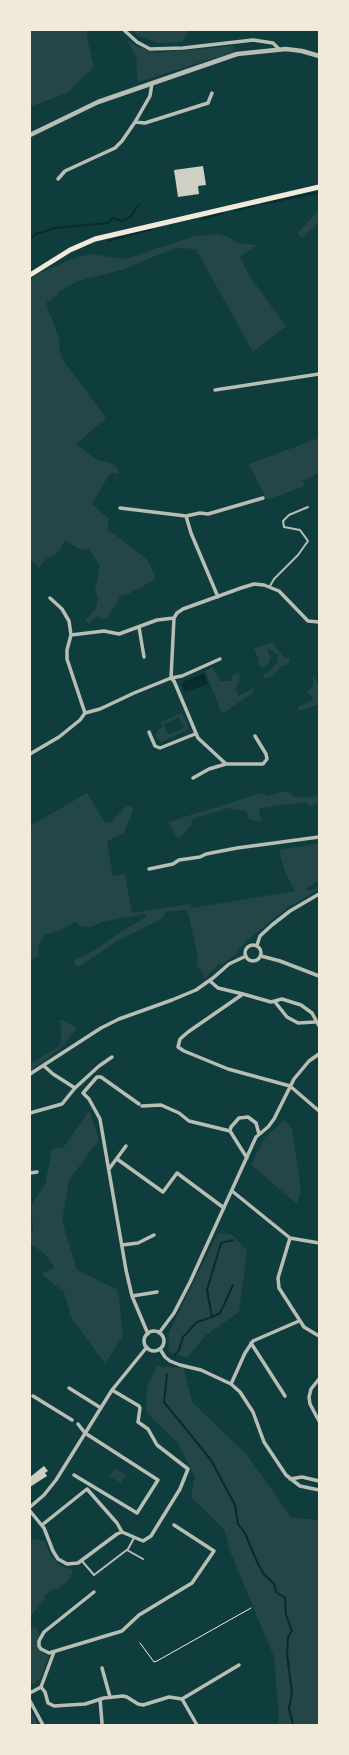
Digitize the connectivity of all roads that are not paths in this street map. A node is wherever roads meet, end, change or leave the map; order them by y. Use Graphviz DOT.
graph roads {
  1 [pos="124,30"];
  2 [pos="279,49"];
  3 [pos="319,56"];
  4 [pos="153,82"];
  5 [pos="212,94"];
  6 [pos="135,122"];
  7 [pos="30,135"];
  8 [pos="58,179"];
  9 [pos="319,187"];
  10 [pos="30,275"];
  11 [pos="319,374"];
  12 [pos="214,390"];
  13 [pos="263,498"];
  14 [pos="308,507"];
  15 [pos="120,508"];
  16 [pos="186,516"];
  17 [pos="270,586"];
  18 [pos="218,597"];
  19 [pos="50,598"];
  20 [pos="174,618"];
  21 [pos="319,622"];
  22 [pos="139,627"];
  23 [pos="71,635"];
  24 [pos="144,657"];
  25 [pos="220,659"];
  26 [pos="171,678"];
  27 [pos="85,713"];
  28 [pos="149,732"];
  29 [pos="195,734"];
  30 [pos="254,736"];
  31 [pos="30,754"];
  32 [pos="226,764"];
  33 [pos="193,778"];
  34 [pos="319,837"];
  35 [pos="149,869"];
  36 [pos="319,894"];
  37 [pos="257,945"];
  38 [pos="246,956"];
  39 [pos="261,956"];
  40 [pos="319,976"];
  41 [pos="210,981"];
  42 [pos="243,994"];
  43 [pos="275,1002"];
  44 [pos="315,1022"];
  45 [pos="319,1026"];
  46 [pos="319,1054"];
  47 [pos="112,1057"];
  48 [pos="44,1066"];
  49 [pos="30,1074"];
  50 [pos="290,1086"];
  51 [pos="74,1088"];
  52 [pos="319,1111"];
  53 [pos="30,1113"];
  54 [pos="230,1131"];
  55 [pos="259,1134"];
  56 [pos="126,1146"];
  57 [pos="246,1158"];
  58 [pos="117,1159"];
  59 [pos="109,1169"];
  60 [pos="37,1172"];
  61 [pos="30,1173"];
  62 [pos="232,1191"];
  63 [pos="224,1208"];
  64 [pos="154,1235"];
  65 [pos="290,1238"];
  66 [pos="319,1243"];
  67 [pos="122,1245"];
  68 [pos="157,1292"];
  69 [pos="132,1296"];
  70 [pos="299,1321"];
  71 [pos="159,1333"];
  72 [pos="148,1334"];
  73 [pos="319,1336"];
  74 [pos="251,1343"];
  75 [pos="146,1347"];
  76 [pos="160,1348"];
  77 [pos="319,1379"];
  78 [pos="231,1384"];
  79 [pos="69,1388"];
  80 [pos="112,1390"];
  81 [pos="33,1396"];
  82 [pos="284,1396"];
  83 [pos="101,1408"];
  84 [pos="72,1420"];
  85 [pos="319,1421"];
  86 [pos="78,1424"];
  87 [pos="85,1433"];
  88 [pos="74,1475"];
  89 [pos="290,1479"];
  90 [pos="319,1481"];
  91 [pos="319,1490"];
  92 [pos="30,1507"];
  93 [pos="30,1510"];
  94 [pos="42,1524"];
  95 [pos="174,1525"];
  96 [pos="122,1532"];
  97 [pos="134,1537"];
  98 [pos="127,1550"];
  99 [pos="143,1559"];
  100 [pos="82,1560"];
  101 [pos="94,1592"];
  102 [pos="54,1652"];
  103 [pos="239,1665"];
  104 [pos="102,1668"];
  105 [pos="41,1686"];
  106 [pos="30,1693"];
  107 [pos="110,1697"];
  108 [pos="100,1699"];
  109 [pos="182,1699"];
  110 [pos="30,1701"];
  111 [pos="102,1723"];
  112 [pos="43,1725"];
  113 [pos="197,1725"];
  1 -- 2 [label="street"];
  2 -- 3 [label="street"];
  2 -- 4 [label="street"];
  4 -- 6 [label="street"];
  4 -- 7 [label="street"];
  5 -- 6 [label="street"];
  6 -- 8 [label="street"];
  9 -- 10 [label="main road"];
  11 -- 12 [label="street"];
  13 -- 16 [label="street"];
  14 -- 17 [label="lane"];
  15 -- 16 [label="street"];
  16 -- 18 [label="street"];
  17 -- 18 [label="street"];
  17 -- 21 [label="street"];
  18 -- 20 [label="street"];
  19 -- 23 [label="street"];
  20 -- 22 [label="street"];
  20 -- 26 [label="street"];
  22 -- 23 [label="street"];
  22 -- 24 [label="street"];
  23 -- 27 [label="street"];
  25 -- 26 [label="street"];
  26 -- 27 [label="street"];
  26 -- 29 [label="street"];
  27 -- 31 [label="street"];
  28 -- 29 [label="street"];
  29 -- 32 [label="street"];
  30 -- 32 [label="street"];
  32 -- 33 [label="street"];
  34 -- 35 [label="street"];
  36 -- 37 [label="street"];
  37 -- 38 [label="street"];
  37 -- 39 [label="street"];
  38 -- 39 [label="street"];
  38 -- 41 [label="street"];
  39 -- 40 [label="street"];
  41 -- 42 [label="street"];
  41 -- 48 [label="street"];
  42 -- 43 [label="street"];
  42 -- 50 [label="street"];
  43 -- 44 [label="street"];
  43 -- 44 [label="street"];
  44 -- 45 [label="street"];
  46 -- 50 [label="street"];
  47 -- 51 [label="street"];
  48 -- 49 [label="street"];
  48 -- 51 [label="street"];
  50 -- 52 [label="street"];
  50 -- 55 [label="street"];
  51 -- 53 [label="street"];
  54 -- 55 [label="street"];
  54 -- 57 [label="street"];
  54 -- 59 [label="street"];
  55 -- 57 [label="street"];
  56 -- 58 [label="street"];
  57 -- 62 [label="street"];
  58 -- 59 [label="street"];
  58 -- 63 [label="street"];
  59 -- 67 [label="street"];
  60 -- 61 [label="street"];
  62 -- 63 [label="street"];
  62 -- 65 [label="street"];
  63 -- 71 [label="street"];
  64 -- 67 [label="street"];
  65 -- 66 [label="street"];
  65 -- 70 [label="street"];
  67 -- 69 [label="street"];
  68 -- 69 [label="street"];
  69 -- 72 [label="street"];
  70 -- 73 [label="street"];
  70 -- 74 [label="street"];
  71 -- 72 [label="street"];
  71 -- 76 [label="street"];
  72 -- 75 [label="street"];
  74 -- 78 [label="street"];
  74 -- 82 [label="street"];
  75 -- 76 [label="street"];
  75 -- 80 [label="street"];
  76 -- 78 [label="street"];
  77 -- 85 [label="street"];
  78 -- 89 [label="street"];
  79 -- 83 [label="street"];
  80 -- 83 [label="street"];
  80 -- 97 [label="street"];
  81 -- 84 [label="street"];
  83 -- 87 [label="street"];
  86 -- 87 [label="street"];
  87 -- 88 [label="street"];
  87 -- 92 [label="street"];
  89 -- 90 [label="street"];
  89 -- 91 [label="street"];
  93 -- 94 [label="street"];
  94 -- 96 [label="street"];
  94 -- 100 [label="street"];
  95 -- 102 [label="street"];
  96 -- 97 [label="street"];
  96 -- 100 [label="street"];
  97 -- 98 [label="lane"];
  98 -- 99 [label="lane"];
  98 -- 100 [label="lane"];
  101 -- 102 [label="street"];
  102 -- 105 [label="street"];
  103 -- 109 [label="street"];
  104 -- 107 [label="street"];
  105 -- 106 [label="street"];
  105 -- 108 [label="street"];
  107 -- 108 [label="street"];
  107 -- 109 [label="street"];
  108 -- 111 [label="street"];
  109 -- 113 [label="street"];
  110 -- 112 [label="street"];
}
